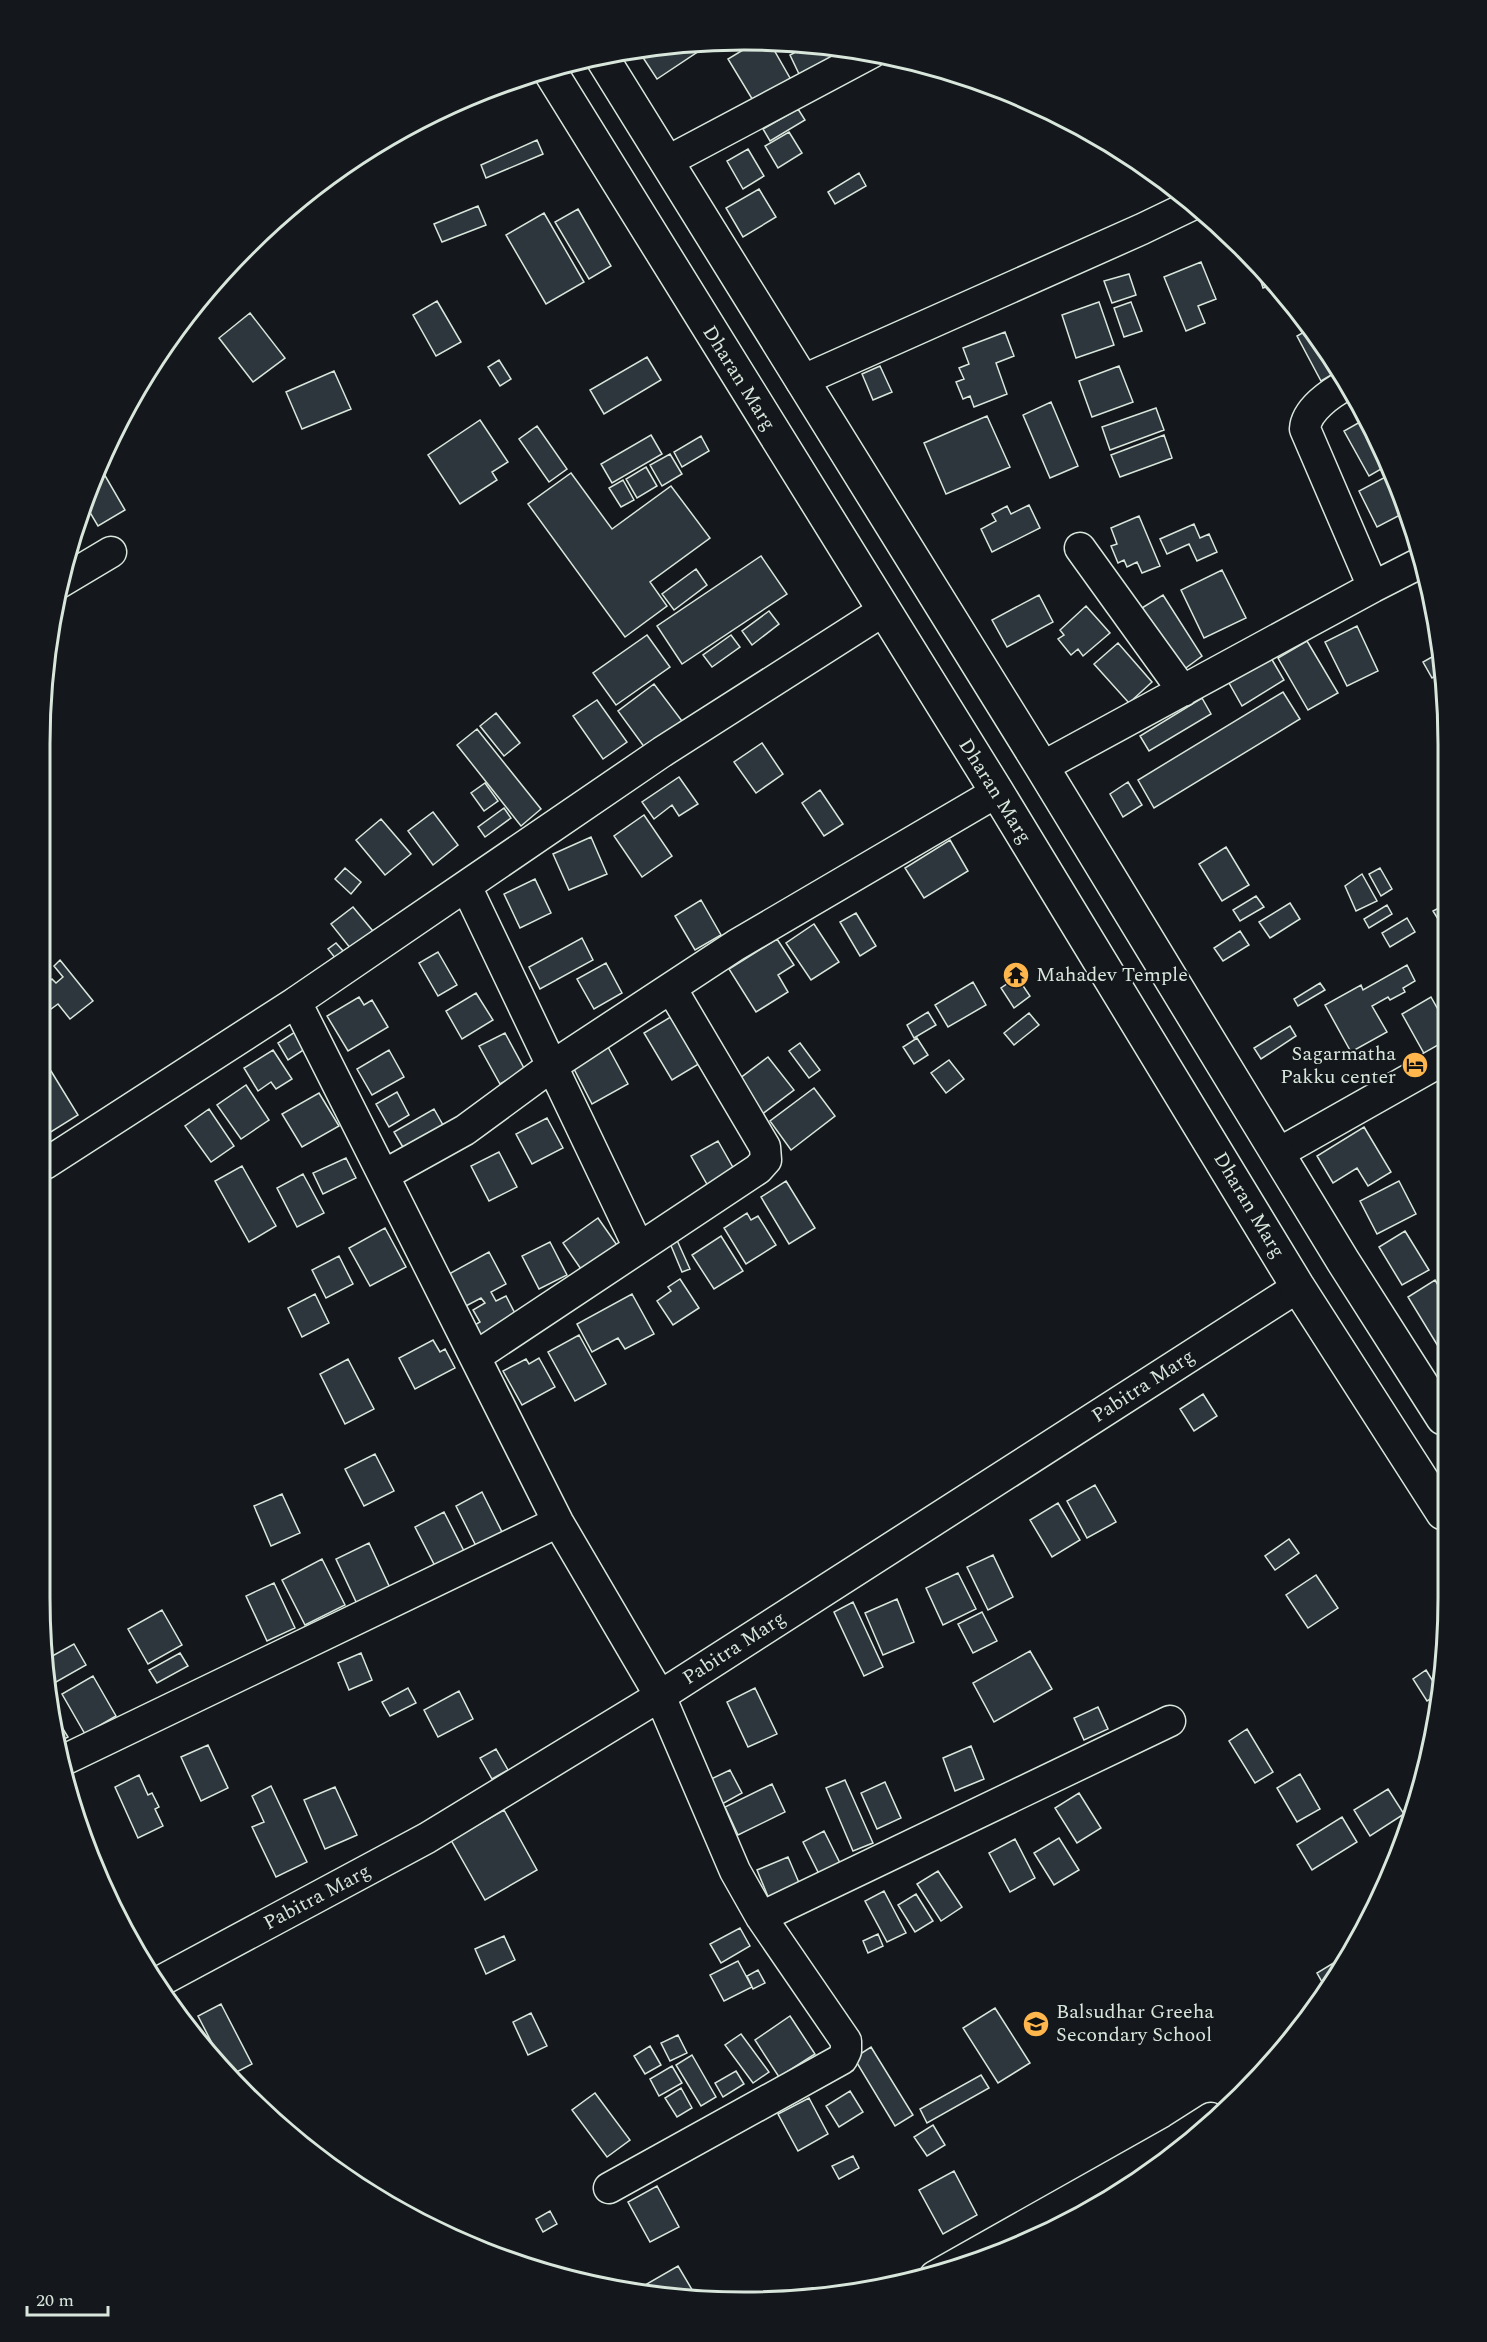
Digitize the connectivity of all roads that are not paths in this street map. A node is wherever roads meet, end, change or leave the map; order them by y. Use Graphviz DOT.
graph roads {
  1 [pos="859,59"];
  2 [pos="605,64"];
  3 [pos="553,76"];
  4 [pos="666,162"];
  5 [pos="1185,208"];
  6 [pos="801,381"];
  7 [pos="1340,389"];
  8 [pos="1080,548"];
  9 [pos="111,552"];
  10 [pos="1414,566"];
  11 [pos="70,576"];
  12 [pos="1373,587"];
  13 [pos="883,611"];
  14 [pos="1184,691"];
  15 [pos="1042,767"];
  16 [pos="997,792"];
  17 [pos="466,886"];
  18 [pos="670,988"];
  19 [pos="296,1002"];
  20 [pos="1438,1063"];
  21 [pos="552,1066"];
  22 [pos="1277,1154"];
  23 [pos="50,1161"];
  24 [pos="384,1175"];
  25 [pos="639,1248"];
  26 [pos="1298,1287"];
  27 [pos="475,1357"];
  28 [pos="1435,1386"];
  29 [pos="1438,1505"];
  30 [pos="558,1522"];
  31 [pos="660,1696"];
  32 [pos="1170,1721"];
  33 [pos="68,1758"];
  34 [pos="761,1917"];
  35 [pos="163,1980"];
  36 [pos="1178,2139"];
  37 [pos="609,2188"];
  38 [pos="978,2252"];
  1 -- 4 [label="street"];
  2 -- 4 [label="main road"];
  3 -- 13 [label="main road, Dharan Marg"];
  4 -- 6 [label="main road"];
  5 -- 6 [label="street"];
  6 -- 15 [label="main road"];
  7 -- 12 [label="street"];
  8 -- 14 [label="street"];
  9 -- 11 [label="street"];
  10 -- 12 [label="street"];
  12 -- 14 [label="street"];
  13 -- 16 [label="main road, Dharan Marg"];
  13 -- 17 [label="street"];
  14 -- 15 [label="street"];
  15 -- 22 [label="main road"];
  16 -- 18 [label="street"];
  16 -- 26 [label="main road, Dharan Marg"];
  17 -- 19 [label="street"];
  17 -- 21 [label="street"];
  18 -- 21 [label="street"];
  18 -- 25 [label="street"];
  19 -- 23 [label="street"];
  19 -- 24 [label="street"];
  20 -- 22 [label="street"];
  21 -- 24 [label="street"];
  21 -- 25 [label="street"];
  22 -- 28 [label="main road"];
  24 -- 27 [label="street"];
  25 -- 27 [label="street"];
  26 -- 29 [label="main road, Dharan Marg"];
  26 -- 31 [label="street, Pabitra Marg"];
  27 -- 30 [label="street"];
  30 -- 31 [label="street"];
  30 -- 33 [label="street"];
  31 -- 34 [label="street"];
  31 -- 35 [label="street, Pabitra Marg"];
  32 -- 34 [label="street"];
  34 -- 37 [label="street"];
  36 -- 38 [label="street"];
}
